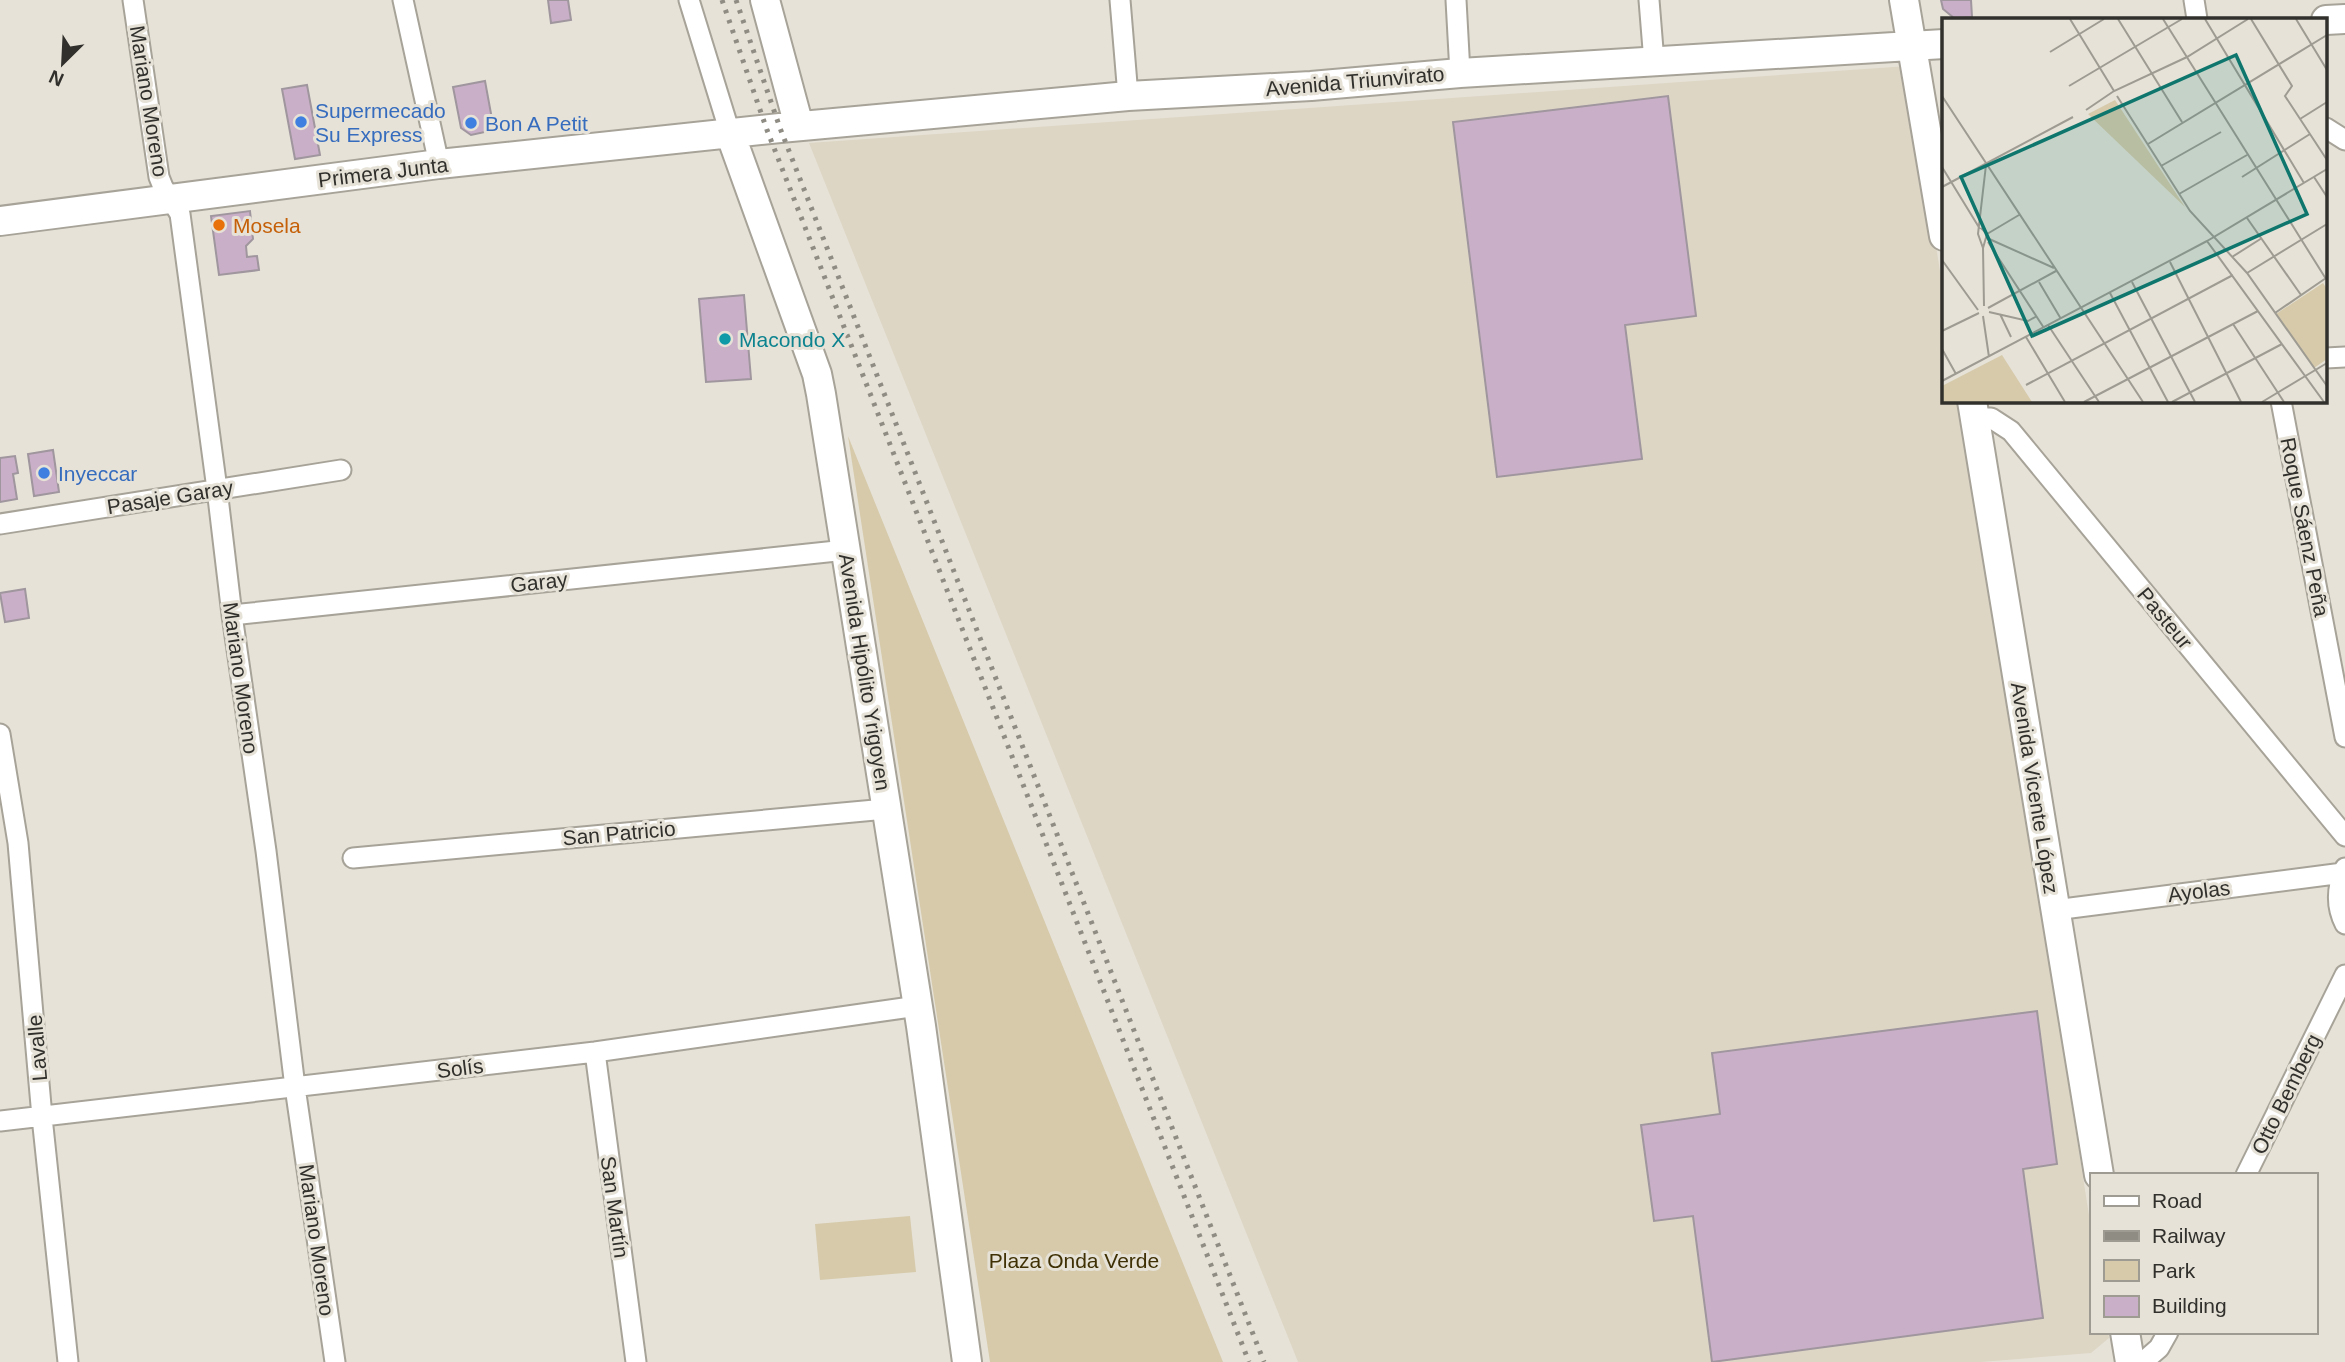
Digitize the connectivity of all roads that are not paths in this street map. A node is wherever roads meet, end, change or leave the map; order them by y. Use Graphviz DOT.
graph roads {
  1 [pos="133,0"];
  2 [pos="403,0"];
  3 [pos="689,0"];
  4 [pos="765,0"];
  5 [pos="1120,0"];
  6 [pos="1456,0"];
  7 [pos="1649,0"];
  8 [pos="1904,0"];
  9 [pos="2194,0"];
  10 [pos="2197,18"];
  11 [pos="1942,44"];
  12 [pos="1912,46"];
  13 [pos="1654,62"];
  14 [pos="1460,73"];
  15 [pos="1128,96"];
  16 [pos="799,126"];
  17 [pos="2328,129"];
  18 [pos="767,130"];
  19 [pos="730,133"];
  20 [pos="2345,140"];
  21 [pos="439,164"];
  22 [pos="172,199"];
  23 [pos="0,221"];
  24 [pos="1942,224"];
  25 [pos="2281,402"];
  26 [pos="1973,410"];
  27 [pos="341,470"];
  28 [pos="218,489"];
  29 [pos="0,524"];
  30 [pos="846,550"];
  31 [pos="232,615"];
  32 [pos="0,734"];
  33 [pos="2345,737"];
  34 [pos="886,809"];
  35 [pos="2345,836"];
  36 [pos="353,858"];
  37 [pos="2344,870"];
  38 [pos="2055,910"];
  39 [pos="2345,924"];
  40 [pos="2345,975"];
  41 [pos="918,1006"];
  42 [pos="595,1052"];
  43 [pos="295,1087"];
  44 [pos="42,1117"];
  45 [pos="0,1121"];
  46 [pos="2099,1173"];
  47 [pos="2247,1173"];
  48 [pos="2125,1334"];
  49 [pos="2167,1334"];
  50 [pos="68,1362"];
  51 [pos="335,1362"];
  52 [pos="636,1362"];
  53 [pos="967,1362"];
  54 [pos="2130,1362"];
  55 [pos="2143,1362"];
  1 -- 22 [label="street, Mariano Moreno"];
  2 -- 21 [label="street"];
  3 -- 19 [label="street, Avenida Hipólito Yrigoyen"];
  4 -- 16 [label="main road"];
  5 -- 15 [label="street"];
  6 -- 14 [label="street"];
  7 -- 13 [label="street"];
  8 -- 12 [label="main road"];
  9 -- 10 [label="street"];
  11 -- 12 [label="main road, Avenida Triunvirato"];
  12 -- 13 [label="main road, Avenida Triunvirato"];
  12 -- 24 [label="main road"];
  13 -- 14 [label="main road, Avenida Triunvirato"];
  14 -- 15 [label="main road, Avenida Triunvirato"];
  15 -- 16 [label="main road, Avenida Triunvirato"];
  16 -- 18 [label="main road, Avenida Triunvirato"];
  17 -- 20 [label="street"];
  18 -- 19 [label="main road, Primera Junta"];
  19 -- 21 [label="main road, Primera Junta"];
  19 -- 30 [label="main road, Avenida Hipólito Yrigoyen"];
  21 -- 22 [label="main road, Primera Junta"];
  22 -- 23 [label="main road, Primera Junta"];
  22 -- 28 [label="street, Mariano Moreno"];
  25 -- 33 [label="street, Roque Sáenz Peña"];
  26 -- 35 [label="street, Pasteur"];
  26 -- 38 [label="main road, Avenida Vicente López"];
  27 -- 28 [label="street, Pasaje Garay"];
  28 -- 29 [label="street, Pasaje Garay"];
  28 -- 31 [label="street, Mariano Moreno"];
  30 -- 31 [label="street, Garay"];
  30 -- 34 [label="main road, Avenida Hipólito Yrigoyen"];
  31 -- 43 [label="street, Mariano Moreno"];
  32 -- 44 [label="street, Lavalle"];
  34 -- 36 [label="street, San Patricio"];
  34 -- 41 [label="main road, Avenida Hipólito Yrigoyen"];
  37 -- 38 [label="street, Ayolas"];
  37 -- 39 [label="street"];
  38 -- 46 [label="main road, Avenida Vicente López"];
  40 -- 47 [label="street, Otto Bemberg"];
  41 -- 42 [label="street, Solís"];
  41 -- 53 [label="main road, Avenida Hipólito Yrigoyen"];
  42 -- 43 [label="street, Solís"];
  42 -- 52 [label="street, San Martín"];
  43 -- 44 [label="street, Solís"];
  43 -- 51 [label="street, Mariano Moreno"];
  44 -- 45 [label="street, Solís"];
  44 -- 50 [label="street, Lavalle"];
  48 -- 54 [label="main road"];
  49 -- 55 [label="street"];
}
